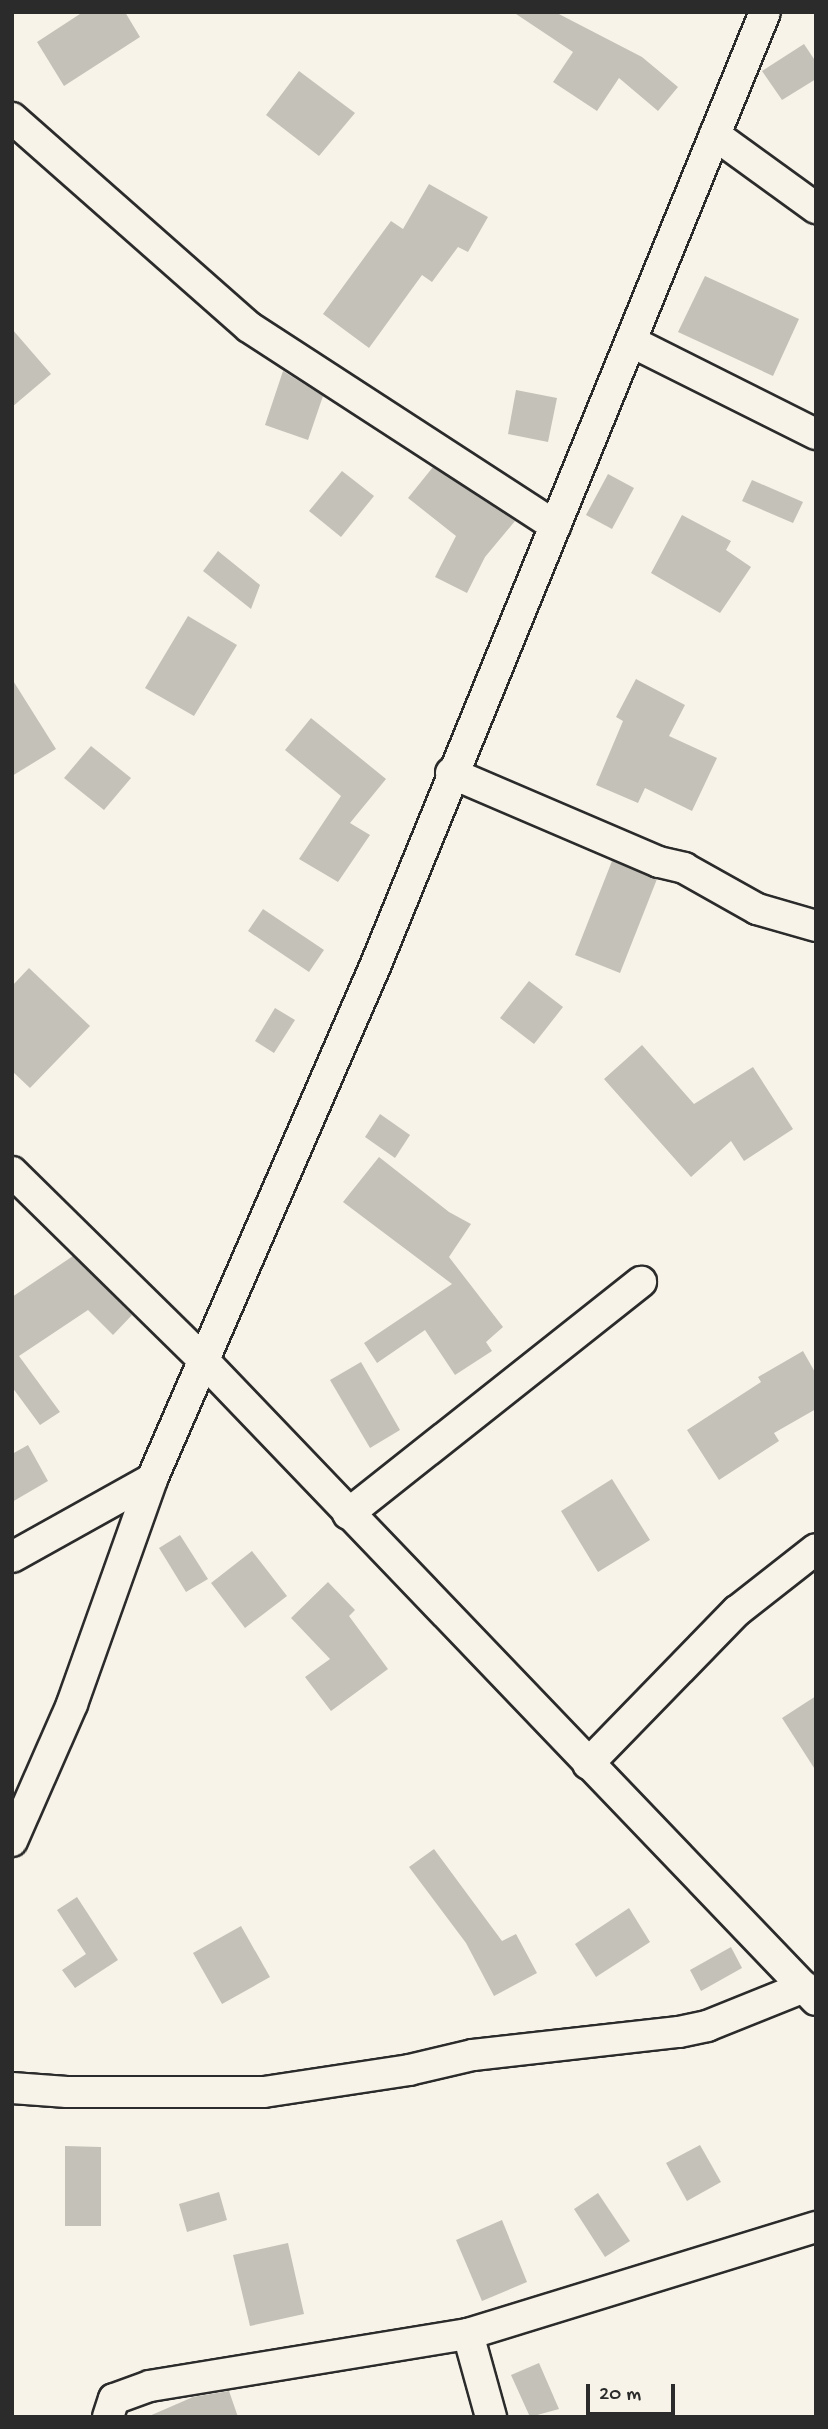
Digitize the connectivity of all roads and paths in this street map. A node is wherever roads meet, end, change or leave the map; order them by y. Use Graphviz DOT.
graph roads {
  1 [pos="765,12"];
  2 [pos="12,118"];
  3 [pos="715,135"];
  4 [pos="816,208"];
  5 [pos="632,342"];
  6 [pos="816,434"];
  7 [pos="555,526"];
  8 [pos="451,773"];
  9 [pos="816,926"];
  10 [pos="12,1172"];
  11 [pos="641,1282"];
  12 [pos="203,1360"];
  13 [pos="152,1479"];
  14 [pos="348,1514"];
  15 [pos="816,1549"];
  16 [pos="12,1557"];
  17 [pos="589,1764"];
  18 [pos="12,1840"];
  19 [pos="810,1994"];
  20 [pos="12,2088"];
  21 [pos="816,2227"];
  22 [pos="468,2334"];
  23 [pos="108,2417"];
  24 [pos="491,2417"];
  1 -- 3 [label="street"];
  2 -- 7 [label="street"];
  3 -- 4 [label="street"];
  3 -- 5 [label="street"];
  5 -- 6 [label="street"];
  5 -- 7 [label="street"];
  7 -- 8 [label="street"];
  8 -- 9 [label="street"];
  8 -- 12 [label="street"];
  10 -- 12 [label="street"];
  11 -- 14 [label="street"];
  12 -- 13 [label="street"];
  12 -- 14 [label="street"];
  13 -- 16 [label="street"];
  13 -- 18 [label="street"];
  14 -- 17 [label="street"];
  15 -- 17 [label="street"];
  17 -- 19 [label="street"];
  19 -- 20 [label="street"];
  21 -- 22 [label="street"];
  22 -- 23 [label="street"];
  22 -- 24 [label="street"];
}
